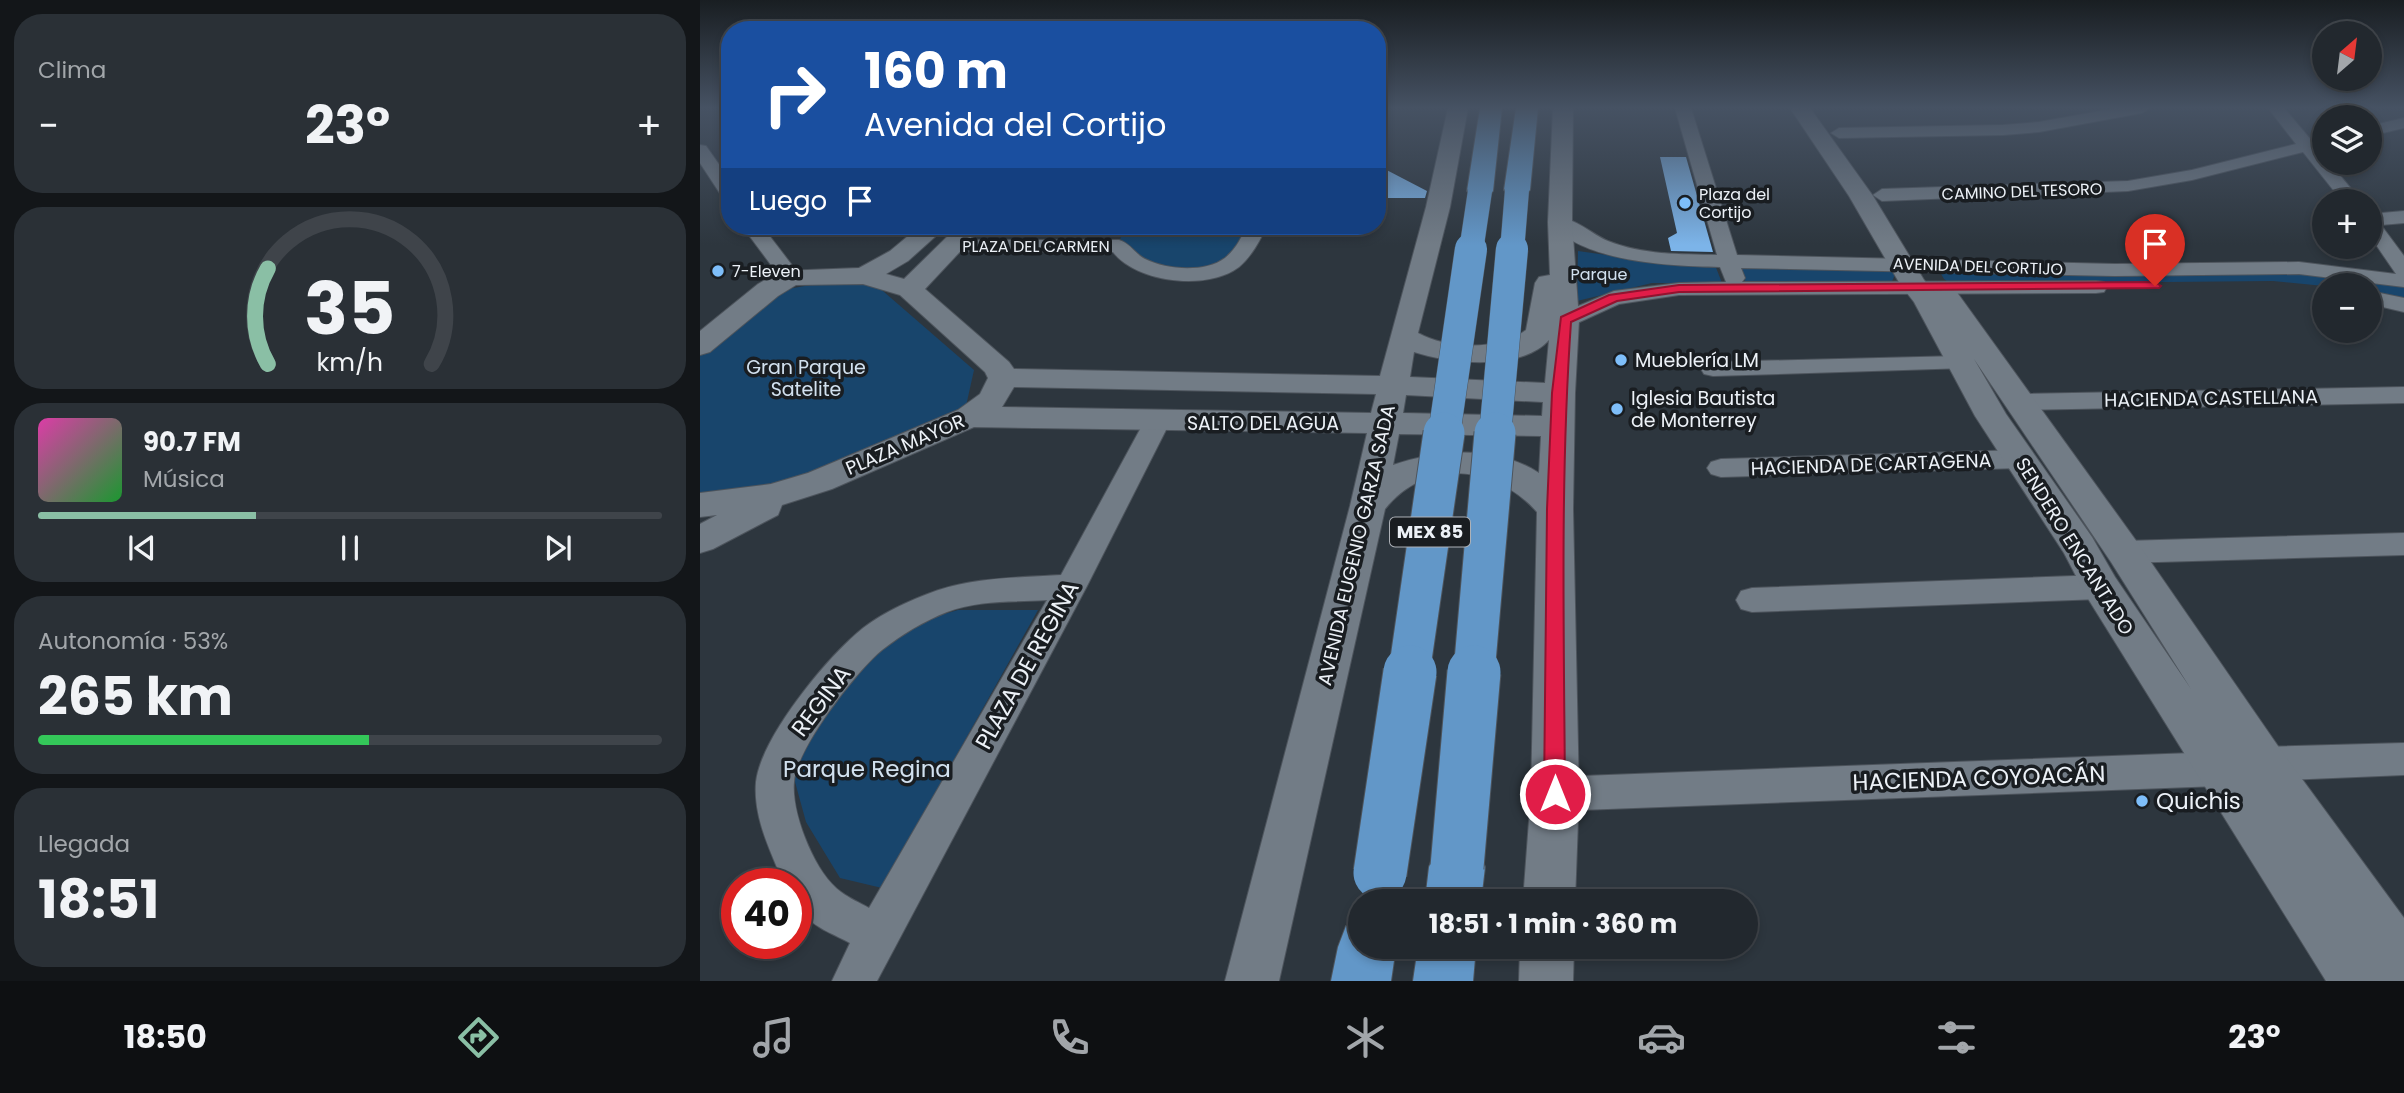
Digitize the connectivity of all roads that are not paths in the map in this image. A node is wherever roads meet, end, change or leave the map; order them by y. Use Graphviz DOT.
graph roads {
  1 [pos="703,154"];
  2 [pos="1449,154"];
  3 [pos="1495,154"];
  4 [pos="1511,154"];
  5 [pos="1562,154"];
  6 [pos="1697,154"];
  7 [pos="1832,154"];
  8 [pos="1853,154"];
  9 [pos="2277,154"];
  10 [pos="721,182"];
  11 [pos="721,189"];
  12 [pos="700,191"];
  13 [pos="1498,191"];
  14 [pos="1882,195"];
  15 [pos="1438,207"];
  16 [pos="2404,217"];
  17 [pos="2382,220"];
  18 [pos="1560,222"];
  19 [pos="759,235"];
  20 [pos="924,235"];
  21 [pos="963,235"];
  22 [pos="1122,235"];
  23 [pos="1252,235"];
  24 [pos="2382,239"];
  25 [pos="953,246"];
  26 [pos="1119,246"];
  27 [pos="1730,263"];
  28 [pos="2404,270"];
  29 [pos="864,276"];
  30 [pos="1921,276"];
  31 [pos="790,277"];
  32 [pos="2404,281"];
  33 [pos="1737,287"];
  34 [pos="2312,288"];
  35 [pos="909,289"];
  36 [pos="2382,300"];
  37 [pos="2404,305"];
  38 [pos="1565,320"];
  39 [pos="1403,336"];
  40 [pos="700,346"];
  41 [pos="1437,350"];
  42 [pos="1959,363"];
  43 [pos="1713,369"];
  44 [pos="1017,378"];
  45 [pos="1394,385"];
  46 [pos="2404,395"];
  47 [pos="2019,402"];
  48 [pos="1558,410"];
  49 [pos="970,417"];
  50 [pos="1005,418"];
  51 [pos="1157,422"];
  52 [pos="1383,424"];
  53 [pos="2021,459"];
  54 [pos="1721,468"];
  55 [pos="803,487"];
  56 [pos="700,505"];
  57 [pos="1368,506"];
  58 [pos="1555,509"];
  59 [pos="700,540"];
  60 [pos="2404,544"];
  61 [pos="2124,552"];
  62 [pos="1071,586"];
  63 [pos="2101,587"];
  64 [pos="1752,600"];
  65 [pos="2404,759"];
  66 [pos="2264,764"];
  67 [pos="2219,769"];
  68 [pos="1555,794"];
  69 [pos="1455,884"];
  70 [pos="1378,887"];
  71 [pos="1550,889"];
  72 [pos="877,936"];
  73 [pos="1365,959"];
  74 [pos="1446,959"];
  75 [pos="1547,959"];
  76 [pos="2404,963"];
  77 [pos="854,981"];
  78 [pos="1252,981"];
  79 [pos="1361,981"];
  80 [pos="1443,981"];
  81 [pos="1546,981"];
  82 [pos="2357,981"];
  1 -- 10 [label="street"];
  2 -- 15 [label="street, AVENIDA EUGENIO GARZA SADA"];
  3 -- 13 [label="highway, MEX 85"];
  4 -- 13 [label="highway, MEX 85"];
  5 -- 18 [label="street"];
  6 -- 27 [label="street"];
  7 -- 30 [label="street, SENDERO ENCANTADO"];
  8 -- 14 [label="street, SENDERO ENCANTADO"];
  9 -- 14 [label="street, CAMINO DEL TESORO"];
  11 -- 12 [label="street"];
  13 -- 69 [label="highway, MEX 85, bridge"];
  13 -- 70 [label="highway, MEX 85, bridge"];
  14 -- 30 [label="street, SENDERO ENCANTADO"];
  15 -- 39 [label="street, AVENIDA EUGENIO GARZA SADA"];
  15 -- 41 [label="street"];
  16 -- 17 [label="street"];
  18 -- 27 [label="street, AVENIDA DEL CORTIJO"];
  18 -- 38 [label="street"];
  18 -- 41 [label="street"];
  19 -- 31 [label="street"];
  20 -- 29 [label="street"];
  21 -- 25 [label="street"];
  22 -- 26 [label="street, PLAZA DEL CARMEN"];
  23 -- 26 [label="street, PLAZA DEL CARMEN"];
  24 -- 28 [label="street"];
  25 -- 26 [label="street, PLAZA DEL CARMEN"];
  25 -- 35 [label="street"];
  27 -- 30 [label="street, AVENIDA DEL CORTIJO"];
  27 -- 33 [label="street"];
  29 -- 31 [label="street"];
  29 -- 35 [label="street"];
  30 -- 32 [label="street, AVENIDA DEL CORTIJO"];
  30 -- 33 [label="street, AVENIDA DEL CORTIJO"];
  30 -- 34 [label="street, AVENIDA DEL CORTIJO"];
  30 -- 42 [label="street, SENDERO ENCANTADO"];
  30 -- 47 [label="street, SENDERO ENCANTADO"];
  31 -- 40 [label="street"];
  33 -- 38 [label="street, AVENIDA DEL CORTIJO"];
  35 -- 44 [label="street"];
  36 -- 37 [label="street"];
  38 -- 48 [label="street"];
  39 -- 41 [label="street"];
  39 -- 45 [label="street, AVENIDA EUGENIO GARZA SADA"];
  42 -- 43 [label="street"];
  42 -- 53 [label="street, SENDERO ENCANTADO"];
  44 -- 45 [label="street, SALTO DEL AGUA"];
  44 -- 49 [label="street, PLAZA MAYOR"];
  44 -- 50 [label="street"];
  45 -- 48 [label="street, SALTO DEL AGUA"];
  45 -- 52 [label="street, AVENIDA EUGENIO GARZA SADA"];
  46 -- 47 [label="street, HACIENDA CASTELLANA"];
  47 -- 61 [label="street, SENDERO ENCANTADO"];
  48 -- 52 [label="street, SALTO DEL AGUA"];
  48 -- 58 [label="street"];
  49 -- 50 [label="street, SALTO DEL AGUA"];
  49 -- 55 [label="street, PLAZA MAYOR"];
  50 -- 51 [label="street, SALTO DEL AGUA"];
  51 -- 52 [label="street, SALTO DEL AGUA"];
  51 -- 62 [label="street, PLAZA DE REGINA"];
  52 -- 57 [label="street, AVENIDA EUGENIO GARZA SADA"];
  53 -- 54 [label="street, HACIENDA DE CARTAGENA"];
  53 -- 63 [label="street, SENDERO ENCANTADO"];
  55 -- 56 [label="street, PLAZA MAYOR"];
  55 -- 59 [label="street"];
  57 -- 58 [label="street"];
  57 -- 78 [label="street, AVENIDA EUGENIO GARZA SADA"];
  58 -- 68 [label="street"];
  60 -- 61 [label="street"];
  61 -- 66 [label="street, SENDERO ENCANTADO"];
  62 -- 72 [label="street, PLAZA DE REGINA"];
  62 -- 72 [label="street, REGINA"];
  63 -- 64 [label="street"];
  63 -- 67 [label="street, SENDERO ENCANTADO"];
  65 -- 66 [label="street, HACIENDA COYOACÁN"];
  66 -- 67 [label="street, HACIENDA COYOACÁN"];
  66 -- 76 [label="street, SENDERO ENCANTADO"];
  67 -- 68 [label="street, HACIENDA COYOACÁN"];
  67 -- 82 [label="street, SENDERO ENCANTADO"];
  68 -- 71 [label="street"];
  72 -- 77 [label="street, PLAZA DE REGINA"];
  73 -- 79 [label="highway"];
  74 -- 80 [label="highway"];
  75 -- 81 [label="street"];
}
